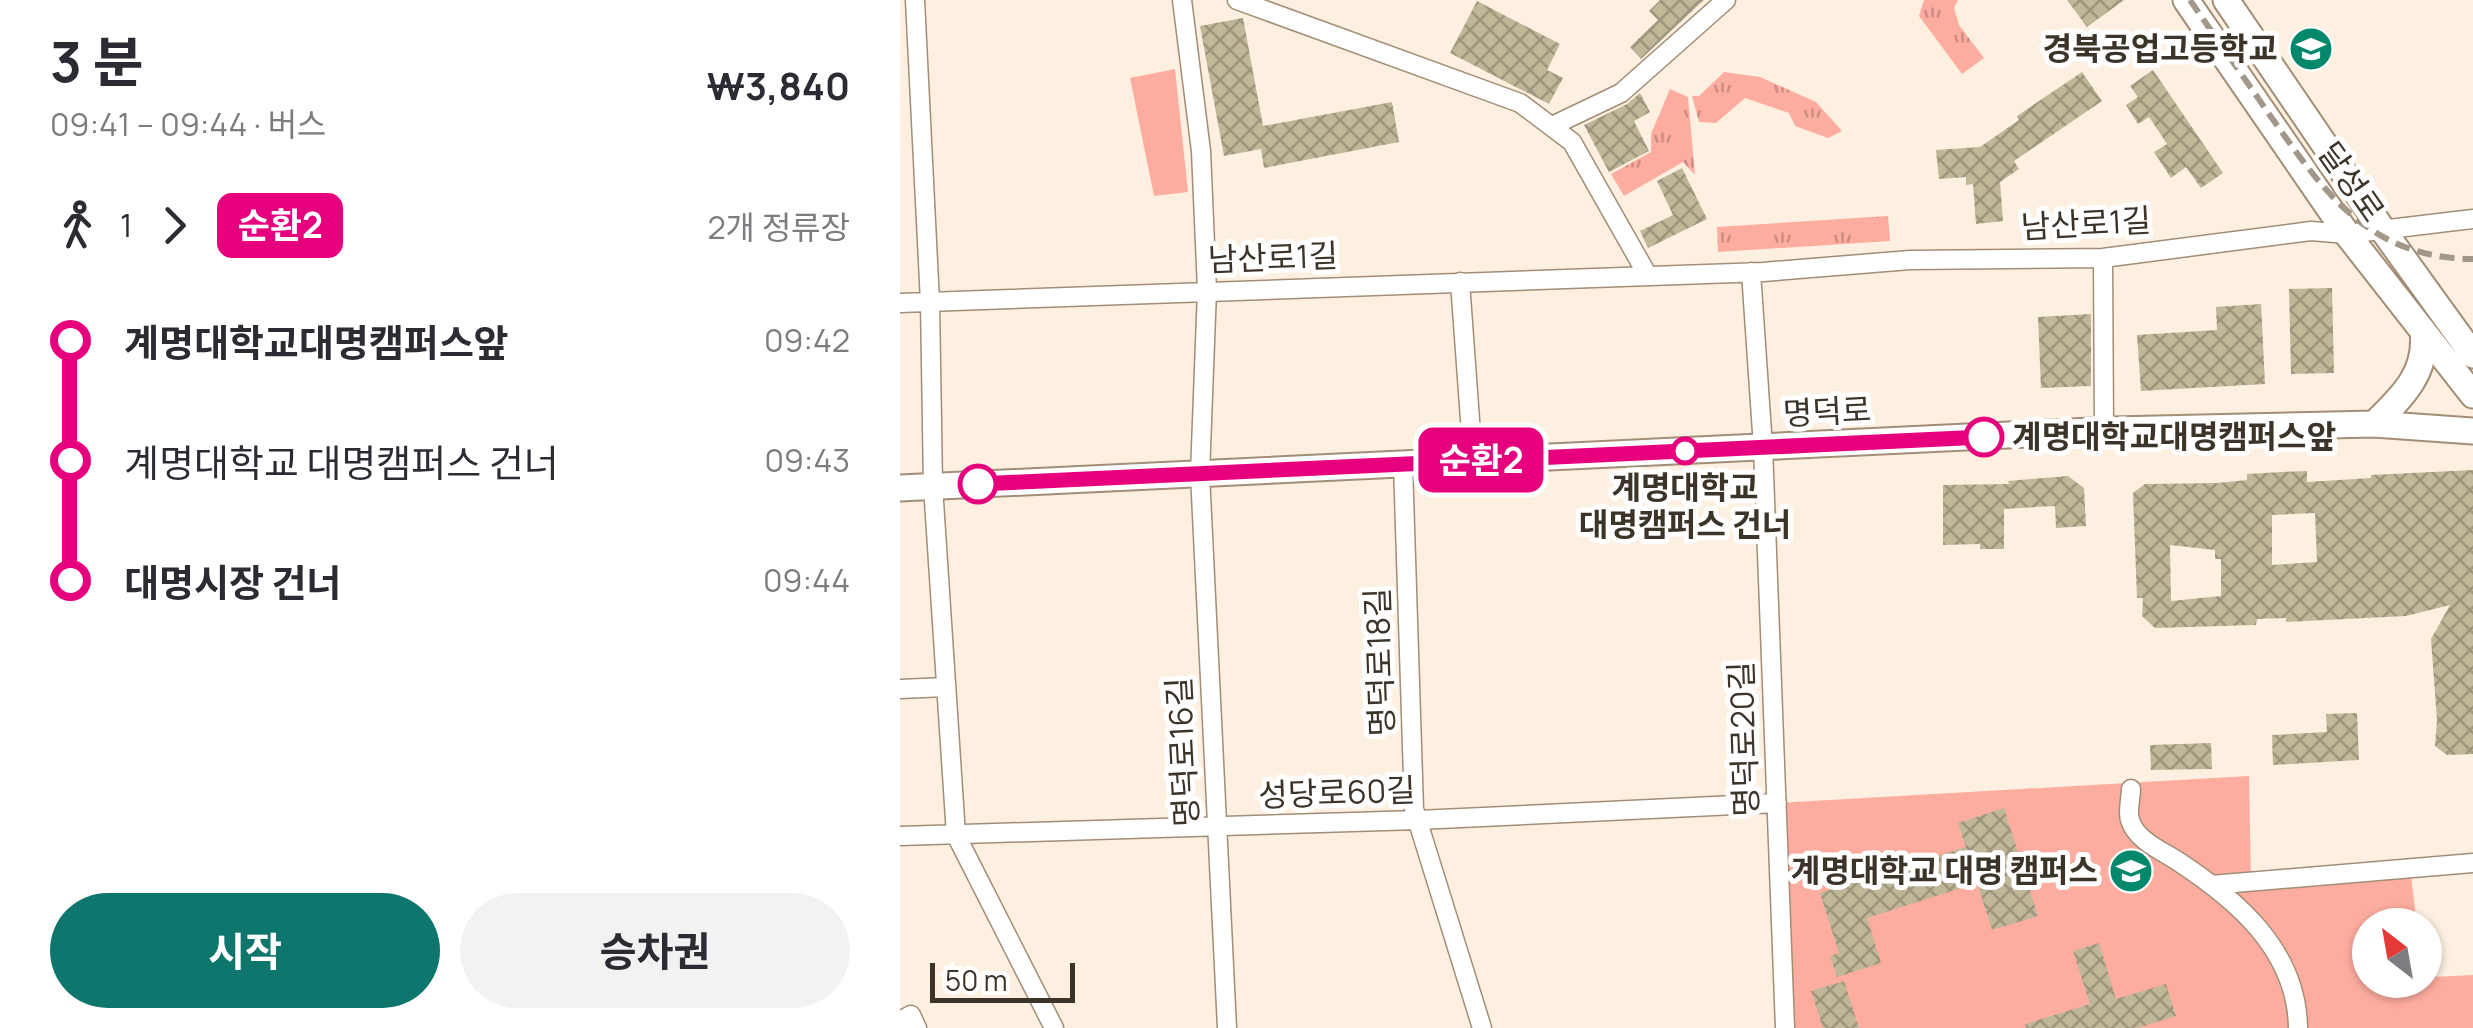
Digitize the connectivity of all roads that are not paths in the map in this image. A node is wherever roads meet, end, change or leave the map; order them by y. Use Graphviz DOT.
graph roads {
  1 [pos="915,0"];
  2 [pos="1182,0"];
  3 [pos="1236,0"];
  4 [pos="1726,0"];
  5 [pos="2186,0"];
  6 [pos="2226,0"];
  7 [pos="909,75"];
  8 [pos="1552,126"];
  9 [pos="2473,220"];
  10 [pos="2382,228"];
  11 [pos="2346,234"];
  12 [pos="2103,258"];
  13 [pos="1751,272"];
  14 [pos="1648,276"];
  15 [pos="1460,282"];
  16 [pos="1207,290"];
  17 [pos="930,302"];
  18 [pos="900,303"];
  19 [pos="2423,331"];
  20 [pos="2473,356"];
  21 [pos="2473,395"];
  22 [pos="2473,405"];
  23 [pos="2374,424"];
  24 [pos="2465,430"];
  25 [pos="2104,431"];
  26 [pos="1763,447"];
  27 [pos="1473,461"];
  28 [pos="1404,464"];
  29 [pos="1200,474"];
  30 [pos="932,486"];
  31 [pos="900,488"];
  32 [pos="946,687"];
  33 [pos="900,689"];
  34 [pos="2131,789"];
  35 [pos="1777,803"];
  36 [pos="1418,820"];
  37 [pos="1217,827"];
  38 [pos="956,835"];
  39 [pos="900,836"];
  40 [pos="2473,863"];
  41 [pos="2211,885"];
  42 [pos="1054,1028"];
  43 [pos="1227,1028"];
  44 [pos="1482,1028"];
  45 [pos="1785,1028"];
  46 [pos="2298,1028"];
  1 -- 7 [label="street"];
  2 -- 16 [label="street"];
  3 -- 8 [label="street"];
  4 -- 8 [label="street"];
  5 -- 11 [label="main road, 달성로"];
  6 -- 10 [label="main road"];
  7 -- 17 [label="street"];
  8 -- 14 [label="street"];
  9 -- 10 [label="street, 남산로1길"];
  10 -- 11 [label="street, 남산로1길"];
  10 -- 20 [label="main road"];
  11 -- 12 [label="street, 남산로1길"];
  11 -- 19 [label="main road, 달성로"];
  12 -- 13 [label="street, 남산로1길"];
  12 -- 25 [label="street"];
  13 -- 14 [label="street, 남산로1길"];
  13 -- 26 [label="street, 명덕로20길"];
  14 -- 15 [label="street, 남산로1길"];
  15 -- 16 [label="street, 남산로1길"];
  15 -- 27 [label="street"];
  16 -- 17 [label="street, 남산로1길"];
  16 -- 29 [label="street"];
  17 -- 18 [label="street, 남산로1길"];
  17 -- 30 [label="street"];
  19 -- 21 [label="main road, 달성로"];
  19 -- 23 [label="main road"];
  22 -- 24 [label="main road, 명덕로"];
  23 -- 24 [label="main road, 명덕로"];
  23 -- 25 [label="main road, 명덕로"];
  25 -- 26 [label="main road, 명덕로"];
  26 -- 27 [label="main road, 명덕로"];
  26 -- 35 [label="street, 명덕로20길"];
  27 -- 28 [label="main road, 명덕로"];
  28 -- 29 [label="main road, 명덕로"];
  28 -- 36 [label="street, 명덕로18길"];
  29 -- 30 [label="main road, 명덕로"];
  29 -- 37 [label="street, 명덕로16길"];
  30 -- 31 [label="main road, 명덕로"];
  30 -- 32 [label="street"];
  32 -- 33 [label="street"];
  32 -- 38 [label="street"];
  34 -- 41 [label="street"];
  35 -- 36 [label="street, 성당로60길"];
  35 -- 45 [label="street, 명덕로20길"];
  36 -- 37 [label="street, 성당로60길"];
  36 -- 44 [label="street, 명덕로18길"];
  37 -- 38 [label="street, 성당로60길"];
  37 -- 43 [label="street, 명덕로16길"];
  38 -- 39 [label="street, 성당로60길"];
  38 -- 42 [label="street"];
  40 -- 41 [label="street"];
  41 -- 46 [label="street"];
}
